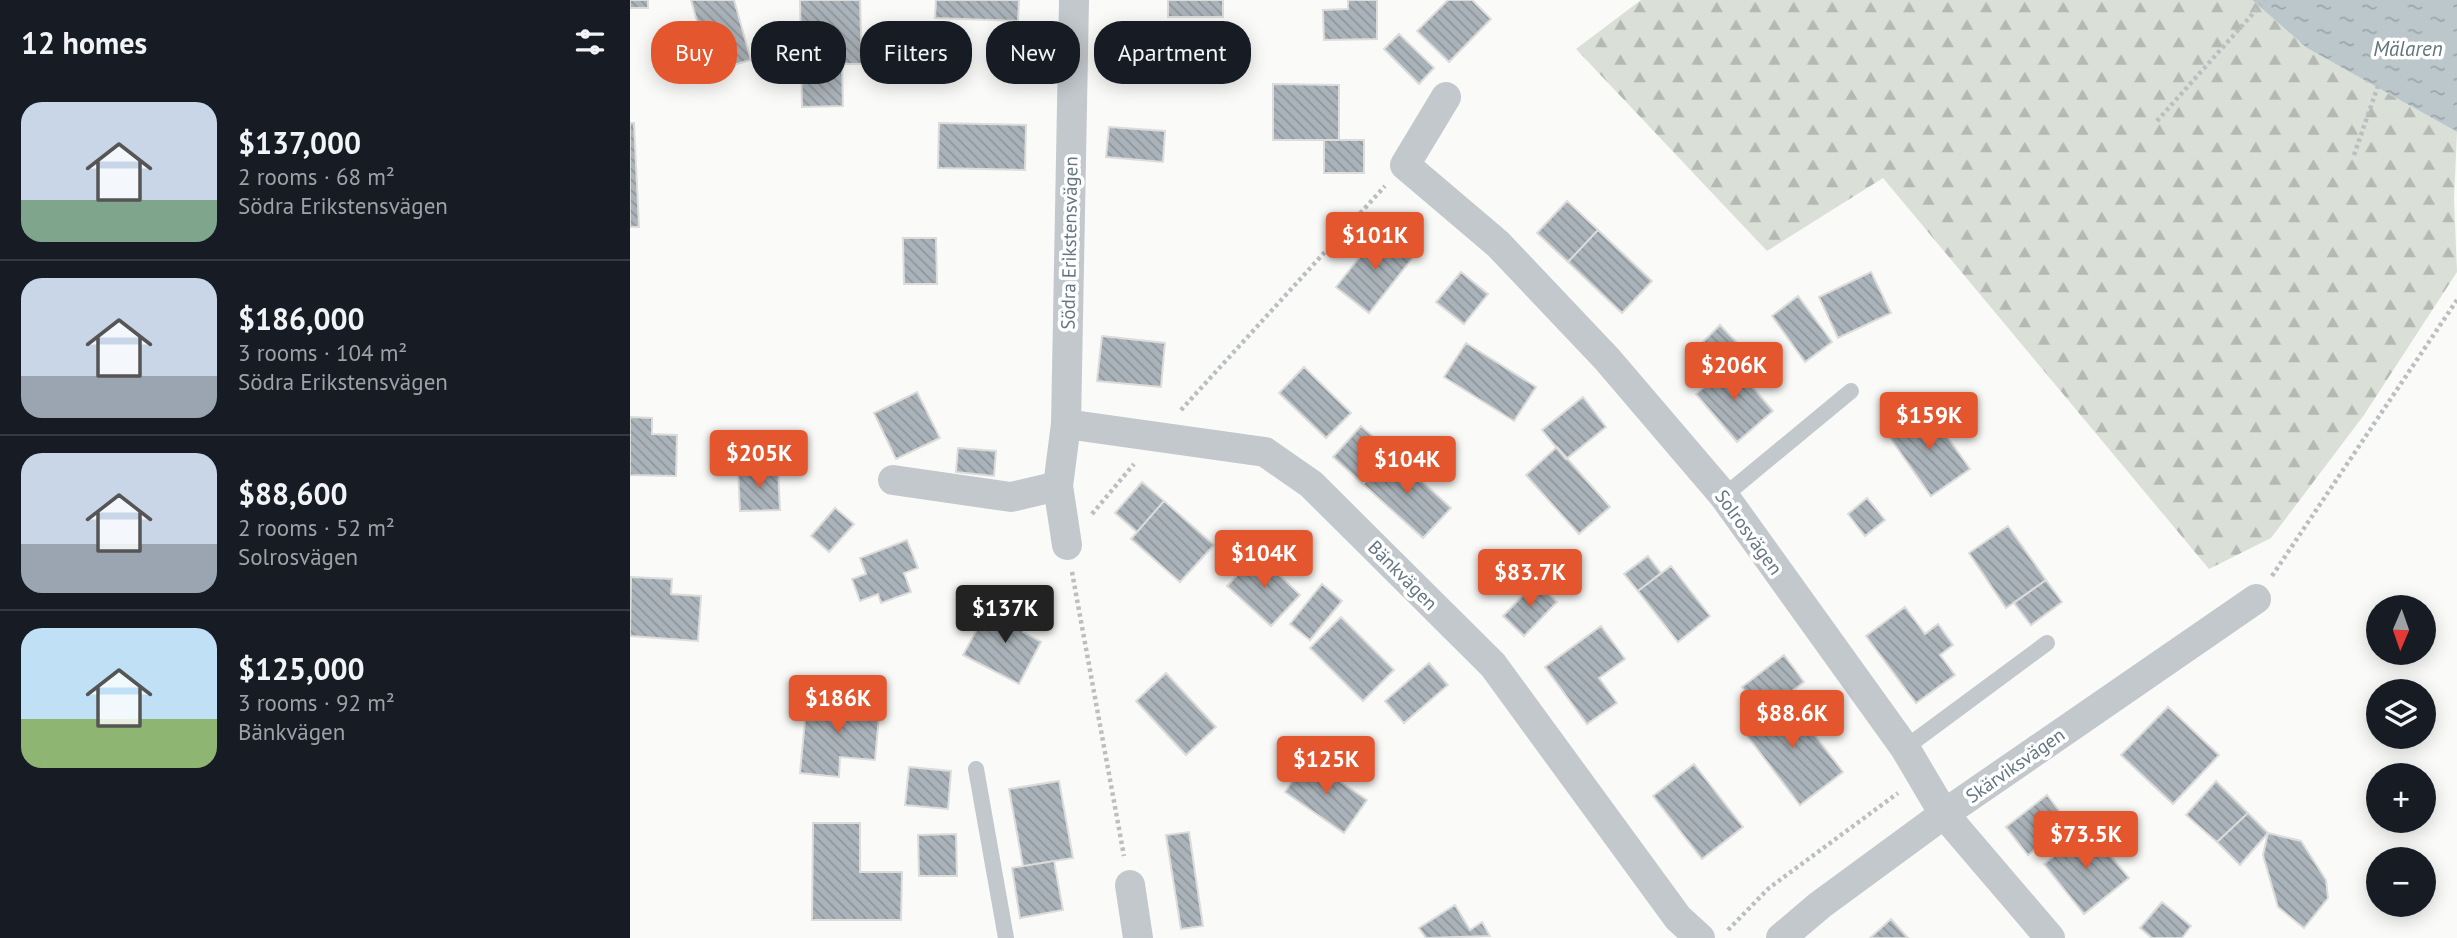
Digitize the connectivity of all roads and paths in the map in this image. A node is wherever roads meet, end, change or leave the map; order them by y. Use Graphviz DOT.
graph roads {
  1 [pos="1074,0"];
  2 [pos="2265,0"];
  3 [pos="2379,83"];
  4 [pos="1446,97"];
  5 [pos="2157,121"];
  6 [pos="2354,155"];
  7 [pos="1405,165"];
  8 [pos="2457,300"];
  9 [pos="1851,391"];
  10 [pos="1066,424"];
  11 [pos="1157,436"];
  12 [pos="893,480"];
  13 [pos="1058,486"];
  14 [pos="1724,496"];
  15 [pos="1066,545"];
  16 [pos="2256,600"];
  17 [pos="2048,643"];
  18 [pos="1905,748"];
  19 [pos="976,769"];
  20 [pos="1922,776"];
  21 [pos="1944,814"];
  22 [pos="1129,885"];
  23 [pos="1006,938"];
  24 [pos="1138,938"];
  25 [pos="1700,938"];
  26 [pos="1720,938"];
  27 [pos="1781,938"];
  28 [pos="2050,938"];
  1 -- 10 [label="street, Södra Erikstensvägen"];
  2 -- 5 [label="path"];
  3 -- 6 [label="path"];
  4 -- 7 [label="street"];
  7 -- 11 [label="path"];
  7 -- 14 [label="street, Solrosvägen"];
  8 -- 16 [label="path"];
  9 -- 14 [label="lane"];
  10 -- 11 [label="street, Bänkvägen"];
  10 -- 13 [label="street, Södra Erikstensvägen"];
  11 -- 15 [label="path"];
  11 -- 25 [label="street, Bänkvägen"];
  12 -- 13 [label="street"];
  13 -- 15 [label="street, Södra Erikstensvägen"];
  14 -- 18 [label="street, Solrosvägen"];
  15 -- 22 [label="path"];
  16 -- 21 [label="street, Skärviksvägen"];
  17 -- 18 [label="lane"];
  18 -- 20 [label="street, Solrosvägen"];
  19 -- 23 [label="lane"];
  20 -- 21 [label="street, Solrosvägen"];
  20 -- 26 [label="path"];
  21 -- 27 [label="street, Skärviksvägen"];
  21 -- 28 [label="street, Solrosvägen"];
  22 -- 24 [label="street"];
}
